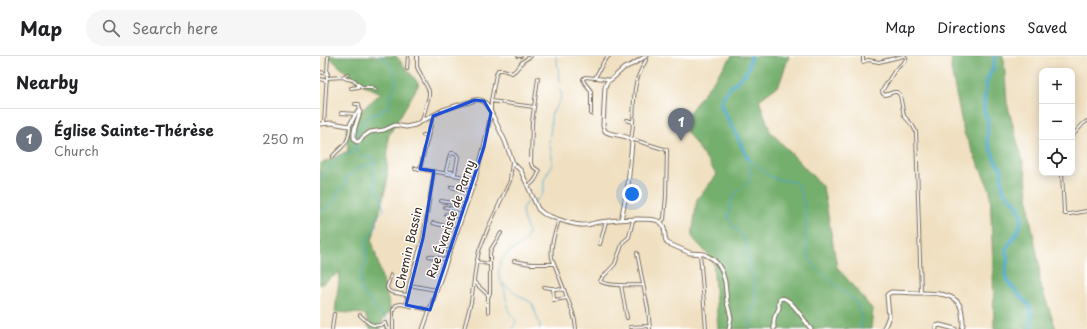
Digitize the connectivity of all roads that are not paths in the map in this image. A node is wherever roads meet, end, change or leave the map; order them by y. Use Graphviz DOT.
graph roads {
  1 [pos="328,56"];
  2 [pos="408,56"];
  3 [pos="417,56"];
  4 [pos="518,56"];
  5 [pos="521,56"];
  6 [pos="531,56"];
  7 [pos="609,56"];
  8 [pos="646,56"];
  9 [pos="863,56"];
  10 [pos="646,60"];
  11 [pos="408,69"];
  12 [pos="320,72"];
  13 [pos="328,74"];
  14 [pos="348,74"];
  15 [pos="343,77"];
  16 [pos="538,78"];
  17 [pos="595,78"];
  18 [pos="320,79"];
  19 [pos="327,80"];
  20 [pos="609,80"];
  21 [pos="358,84"];
  22 [pos="351,88"];
  23 [pos="376,90"];
  24 [pos="491,101"];
  25 [pos="355,104"];
  26 [pos="534,107"];
  27 [pos="360,110"];
  28 [pos="491,113"];
  29 [pos="341,114"];
  30 [pos="356,114"];
  31 [pos="591,114"];
  32 [pos="433,116"];
  33 [pos="627,120"];
  34 [pos="1087,121"];
  35 [pos="421,122"];
  36 [pos="633,122"];
  37 [pos="320,124"];
  38 [pos="324,124"];
  39 [pos="350,125"];
  40 [pos="1075,133"];
  41 [pos="423,135"];
  42 [pos="428,136"];
  43 [pos="630,139"];
  44 [pos="332,157"];
  45 [pos="512,160"];
  46 [pos="415,168"];
  47 [pos="420,169"];
  48 [pos="434,171"];
  49 [pos="455,174"];
  50 [pos="1062,176"];
  51 [pos="476,179"];
  52 [pos="528,186"];
  53 [pos="451,187"];
  54 [pos="471,191"];
  55 [pos="441,201"];
  56 [pos="466,205"];
  57 [pos="445,207"];
  58 [pos="464,211"];
  59 [pos="1087,211"];
  60 [pos="446,214"];
  61 [pos="462,218"];
  62 [pos="560,219"];
  63 [pos="633,219"];
  64 [pos="621,220"];
  65 [pos="606,221"];
  66 [pos="433,223"];
  67 [pos="661,223"];
  68 [pos="458,229"];
  69 [pos="501,233"];
  70 [pos="600,244"];
  71 [pos="441,249"];
  72 [pos="450,251"];
  73 [pos="637,253"];
  74 [pos="700,253"];
  75 [pos="429,256"];
  76 [pos="447,260"];
  77 [pos="514,261"];
  78 [pos="477,262"];
  79 [pos="490,264"];
  80 [pos="554,264"];
  81 [pos="391,275"];
  82 [pos="474,282"];
  83 [pos="409,284"];
  84 [pos="620,285"];
  85 [pos="643,285"];
  86 [pos="544,287"];
  87 [pos="553,288"];
  88 [pos="436,290"];
  89 [pos="564,290"];
  90 [pos="921,293"];
  91 [pos="406,295"];
  92 [pos="488,297"];
  93 [pos="567,298"];
  94 [pos="406,305"];
  95 [pos="430,310"];
  96 [pos="488,312"];
  97 [pos="334,314"];
  98 [pos="360,315"];
  99 [pos="627,318"];
  100 [pos="630,327"];
  101 [pos="650,328"];
  102 [pos="332,329"];
  103 [pos="387,329"];
  104 [pos="393,329"];
  105 [pos="423,329"];
  106 [pos="464,329"];
  107 [pos="576,329"];
  108 [pos="706,329"];
  109 [pos="729,329"];
  110 [pos="774,329"];
  111 [pos="811,329"];
  112 [pos="883,329"];
  113 [pos="936,329"];
  114 [pos="955,329"];
  115 [pos="962,329"];
  1 -- 13 [label="street"];
  2 -- 11 [label="street"];
  3 -- 35 [label="street"];
  4 -- 5 [label="street"];
  6 -- 24 [label="street"];
  7 -- 17 [label="street"];
  8 -- 20 [label="main road"];
  9 -- 90 [label="street"];
  10 -- 36 [label="street"];
  12 -- 13 [label="street"];
  13 -- 19 [label="street"];
  14 -- 15 [label="street"];
  15 -- 19 [label="street"];
  15 -- 21 [label="street"];
  16 -- 26 [label="street"];
  17 -- 20 [label="street"];
  17 -- 31 [label="street"];
  18 -- 19 [label="street"];
  19 -- 38 [label="street"];
  20 -- 43 [label="main road"];
  21 -- 22 [label="street"];
  21 -- 23 [label="street"];
  24 -- 26 [label="street"];
  24 -- 28 [label="street"];
  25 -- 27 [label="street"];
  26 -- 52 [label="street"];
  27 -- 30 [label="main road"];
  27 -- 35 [label="main road"];
  28 -- 32 [label="main road"];
  28 -- 45 [label="main road"];
  28 -- 51 [label="street, Rue Évariste de Parny"];
  29 -- 30 [label="street"];
  30 -- 39 [label="main road"];
  32 -- 35 [label="main road"];
  32 -- 42 [label="street"];
  33 -- 36 [label="street"];
  34 -- 40 [label="street"];
  36 -- 43 [label="street"];
  37 -- 38 [label="main road"];
  38 -- 39 [label="main road"];
  39 -- 44 [label="street"];
  41 -- 42 [label="street"];
  42 -- 47 [label="street"];
  43 -- 64 [label="main road"];
  43 -- 67 [label="street"];
  45 -- 52 [label="main road"];
  45 -- 78 [label="street"];
  46 -- 47 [label="street"];
  47 -- 48 [label="street"];
  48 -- 49 [label="street"];
  48 -- 83 [label="street, Chemin Bassin"];
  49 -- 49 [label="street"];
  49 -- 51 [label="street"];
  50 -- 59 [label="street"];
  51 -- 54 [label="street, Rue Évariste de Parny"];
  52 -- 62 [label="main road"];
  53 -- 54 [label="street"];
  54 -- 56 [label="street, Rue Évariste de Parny"];
  55 -- 56 [label="street"];
  56 -- 58 [label="street, Rue Évariste de Parny"];
  57 -- 58 [label="street"];
  58 -- 61 [label="street, Rue Évariste de Parny"];
  60 -- 61 [label="street"];
  61 -- 68 [label="street, Rue Évariste de Parny"];
  62 -- 65 [label="main road"];
  62 -- 80 [label="street"];
  63 -- 64 [label="main road"];
  63 -- 67 [label="main road"];
  63 -- 84 [label="street"];
  64 -- 65 [label="main road"];
  65 -- 70 [label="street"];
  66 -- 68 [label="street"];
  67 -- 74 [label="main road"];
  68 -- 72 [label="street, Rue Évariste de Parny"];
  69 -- 79 [label="street"];
  71 -- 72 [label="street"];
  72 -- 76 [label="street, Rue Évariste de Parny"];
  73 -- 85 [label="street"];
  74 -- 108 [label="street"];
  74 -- 109 [label="main road"];
  75 -- 76 [label="street"];
  76 -- 88 [label="street, Rue Évariste de Parny"];
  77 -- 80 [label="street"];
  78 -- 79 [label="street"];
  78 -- 82 [label="street"];
  79 -- 92 [label="street"];
  80 -- 89 [label="street"];
  81 -- 91 [label="street"];
  82 -- 92 [label="street"];
  82 -- 106 [label="street"];
  83 -- 88 [label="street"];
  83 -- 91 [label="street, Chemin Bassin"];
  84 -- 85 [label="street"];
  84 -- 99 [label="street"];
  85 -- 101 [label="street"];
  86 -- 87 [label="street"];
  87 -- 89 [label="street"];
  87 -- 93 [label="street"];
  88 -- 95 [label="street, Rue Évariste de Parny"];
  89 -- 93 [label="street"];
  90 -- 112 [label="main road"];
  90 -- 115 [label="main road"];
  91 -- 94 [label="street, Chemin Bassin"];
  92 -- 96 [label="street"];
  93 -- 107 [label="street"];
  94 -- 95 [label="street"];
  94 -- 104 [label="street"];
  95 -- 105 [label="street, Rue Évariste de Parny"];
  97 -- 102 [label="street"];
  98 -- 103 [label="street"];
  100 -- 101 [label="street"];
  110 -- 111 [label="main road"];
  113 -- 114 [label="main road"];
}
